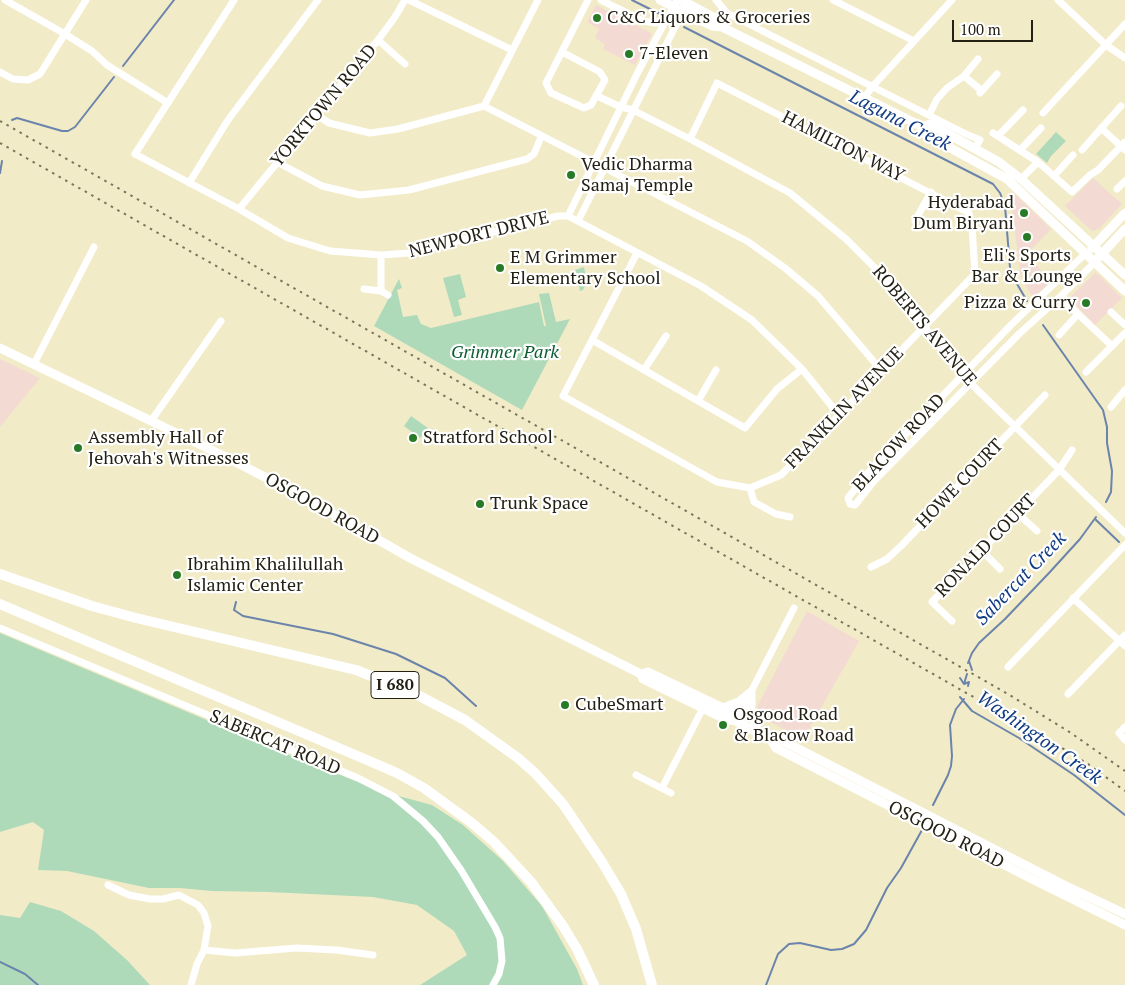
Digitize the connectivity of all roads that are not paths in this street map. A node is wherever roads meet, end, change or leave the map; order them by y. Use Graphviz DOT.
graph roads {
  1 [pos="5,0"];
  2 [pos="86,0"];
  3 [pos="234,0"];
  4 [pos="318,0"];
  5 [pos="405,0"];
  6 [pos="410,0"];
  7 [pos="538,0"];
  8 [pos="588,0"];
  9 [pos="601,0"];
  10 [pos="660,0"];
  11 [pos="716,0"];
  12 [pos="833,0"];
  13 [pos="952,0"];
  14 [pos="1058,0"];
  15 [pos="675,3"];
  16 [pos="684,4"];
  17 [pos="643,20"];
  18 [pos="664,22"];
  19 [pos="1125,24"];
  20 [pos="64,34"];
  21 [pos="657,36"];
  22 [pos="378,40"];
  23 [pos="914,41"];
  24 [pos="1106,44"];
  25 [pos="512,50"];
  26 [pos="562,52"];
  27 [pos="1125,58"];
  28 [pos="978,59"];
  29 [pos="405,64"];
  30 [pos="0,72"];
  31 [pos="997,74"];
  32 [pos="964,76"];
  33 [pos="872,87"];
  34 [pos="597,96"];
  35 [pos="865,97"];
  36 [pos="168,103"];
  37 [pos="484,106"];
  38 [pos="1121,106"];
  39 [pos="621,107"];
  40 [pos="632,110"];
  41 [pos="1023,110"];
  42 [pos="1043,113"];
  43 [pos="316,114"];
  44 [pos="929,115"];
  45 [pos="923,127"];
  46 [pos="1041,128"];
  47 [pos="1101,128"];
  48 [pos="541,137"];
  49 [pos="690,139"];
  50 [pos="1124,146"];
  51 [pos="975,148"];
  52 [pos="1021,150"];
  53 [pos="1082,150"];
  54 [pos="1074,155"];
  55 [pos="277,162"];
  56 [pos="1038,162"];
  57 [pos="595,164"];
  58 [pos="604,168"];
  59 [pos="1054,176"];
  60 [pos="1021,179"];
  61 [pos="1125,181"];
  62 [pos="189,183"];
  63 [pos="1117,189"];
  64 [pos="930,192"];
  65 [pos="239,209"];
  66 [pos="1125,213"];
  67 [pos="568,216"];
  68 [pos="915,220"];
  69 [pos="578,221"];
  70 [pos="1125,230"];
  71 [pos="1094,245"];
  72 [pos="94,247"];
  73 [pos="636,253"];
  74 [pos="1086,253"];
  75 [pos="1103,254"];
  76 [pos="381,255"];
  77 [pos="1095,262"];
  78 [pos="975,274"];
  79 [pos="1125,275"];
  80 [pos="364,290"];
  81 [pos="381,291"];
  82 [pos="1125,291"];
  83 [pos="388,295"];
  84 [pos="1061,296"];
  85 [pos="1111,312"];
  86 [pos="1078,314"];
  87 [pos="221,321"];
  88 [pos="1125,325"];
  89 [pos="924,326"];
  90 [pos="1125,333"];
  91 [pos="1059,335"];
  92 [pos="666,336"];
  93 [pos="592,340"];
  94 [pos="1112,346"];
  95 [pos="0,348"];
  96 [pos="34,364"];
  97 [pos="802,369"];
  98 [pos="644,370"];
  99 [pos="716,370"];
  100 [pos="882,370"];
  101 [pos="1086,372"];
  102 [pos="963,376"];
  103 [pos="971,383"];
  104 [pos="1045,395"];
  105 [pos="1123,396"];
  106 [pos="698,401"];
  107 [pos="1111,407"];
  108 [pos="838,414"];
  109 [pos="151,421"];
  110 [pos="1015,427"];
  111 [pos="1072,450"];
  112 [pos="1059,470"];
  113 [pos="750,488"];
  114 [pos="1017,513"];
  115 [pos="790,517"];
  116 [pos="1037,532"];
  117 [pos="1125,533"];
  118 [pos="1125,545"];
  119 [pos="982,551"];
  120 [pos="871,567"];
  121 [pos="1000,569"];
  122 [pos="0,574"];
  123 [pos="1073,598"];
  124 [pos="0,604"];
  125 [pos="794,608"];
  126 [pos="952,621"];
  127 [pos="0,628"];
  128 [pos="1123,641"];
  129 [pos="1008,666"];
  130 [pos="641,674"];
  131 [pos="751,692"];
  132 [pos="1068,694"];
  133 [pos="703,708"];
  134 [pos="723,708"];
  135 [pos="736,721"];
  136 [pos="1125,727"];
  137 [pos="758,733"];
  138 [pos="771,740"];
  139 [pos="1125,740"];
  140 [pos="636,774"];
  141 [pos="827,774"];
  142 [pos="856,779"];
  143 [pos="662,788"];
  144 [pos="671,793"];
  145 [pos="927,820"];
  146 [pos="966,839"];
  147 [pos="108,885"];
  148 [pos="1125,914"];
  149 [pos="1125,925"];
  150 [pos="204,950"];
  151 [pos="373,955"];
  152 [pos="191,985"];
  153 [pos="493,985"];
  154 [pos="594,985"];
  155 [pos="652,985"];
  1 -- 20 [label="street"];
  2 -- 20 [label="street"];
  3 -- 36 [label="street"];
  4 -- 62 [label="street"];
  5 -- 22 [label="street, YORKTOWN ROAD"];
  6 -- 25 [label="street"];
  7 -- 25 [label="street"];
  8 -- 26 [label="street"];
  9 -- 17 [label="street"];
  10 -- 15 [label="main road"];
  11 -- 33 [label="street"];
  12 -- 23 [label="street"];
  13 -- 23 [label="street"];
  14 -- 24 [label="street"];
  15 -- 16 [label="main road"];
  15 -- 18 [label="street"];
  16 -- 35 [label="main road"];
  16 -- 40 [label="street"];
  17 -- 18 [label="street"];
  17 -- 21 [label="street"];
  18 -- 21 [label="street"];
  19 -- 24 [label="street"];
  20 -- 30 [label="street"];
  20 -- 36 [label="street"];
  21 -- 39 [label="street"];
  22 -- 29 [label="street"];
  22 -- 43 [label="street, YORKTOWN ROAD"];
  23 -- 33 [label="street"];
  24 -- 27 [label="street"];
  24 -- 42 [label="street"];
  25 -- 37 [label="street"];
  26 -- 34 [label="street"];
  26 -- 34 [label="street"];
  28 -- 32 [label="street"];
  31 -- 32 [label="street"];
  32 -- 44 [label="street"];
  33 -- 35 [label="street"];
  33 -- 44 [label="street"];
  34 -- 39 [label="street, ROBERTS AVENUE"];
  35 -- 45 [label="main road"];
  36 -- 62 [label="street, NEWPORT DRIVE"];
  37 -- 43 [label="street"];
  37 -- 48 [label="street"];
  38 -- 47 [label="street"];
  39 -- 40 [label="street, ROBERTS AVENUE"];
  39 -- 57 [label="street"];
  40 -- 49 [label="street, ROBERTS AVENUE"];
  40 -- 58 [label="street"];
  41 -- 52 [label="street"];
  43 -- 55 [label="street, YORKTOWN ROAD"];
  44 -- 51 [label="street"];
  45 -- 51 [label="main road"];
  45 -- 74 [label="main road"];
  46 -- 52 [label="street"];
  47 -- 50 [label="street"];
  47 -- 53 [label="street"];
  48 -- 55 [label="street"];
  48 -- 57 [label="street"];
  49 -- 64 [label="street, HAMILTON WAY"];
  49 -- 89 [label="street, ROBERTS AVENUE"];
  50 -- 59 [label="street"];
  51 -- 60 [label="main road"];
  52 -- 56 [label="street"];
  54 -- 59 [label="street"];
  55 -- 65 [label="street, YORKTOWN ROAD"];
  56 -- 59 [label="street"];
  56 -- 60 [label="street"];
  57 -- 58 [label="street"];
  57 -- 67 [label="street"];
  58 -- 69 [label="street"];
  58 -- 100 [label="street"];
  60 -- 71 [label="main road"];
  61 -- 63 [label="street"];
  62 -- 65 [label="street, NEWPORT DRIVE"];
  64 -- 68 [label="street"];
  64 -- 78 [label="street, HAMILTON WAY"];
  65 -- 76 [label="street, NEWPORT DRIVE"];
  66 -- 71 [label="main road, BLACOW ROAD"];
  67 -- 69 [label="street, NEWPORT DRIVE"];
  67 -- 76 [label="street, NEWPORT DRIVE"];
  69 -- 73 [label="street, NEWPORT DRIVE"];
  70 -- 75 [label="main road, BLACOW ROAD"];
  71 -- 74 [label="main road, BLACOW ROAD"];
  71 -- 75 [label="main road"];
  72 -- 96 [label="street"];
  73 -- 93 [label="street"];
  73 -- 97 [label="street, NEWPORT DRIVE"];
  74 -- 77 [label="main road"];
  74 -- 102 [label="street, BLACOW ROAD"];
  75 -- 77 [label="main road, BLACOW ROAD"];
  75 -- 79 [label="main road"];
  76 -- 81 [label="street"];
  77 -- 82 [label="main road"];
  77 -- 84 [label="street, BLACOW ROAD"];
  78 -- 89 [label="street, FRANKLIN AVENUE"];
  80 -- 81 [label="street"];
  81 -- 83 [label="street"];
  84 -- 86 [label="street"];
  84 -- 103 [label="street, BLACOW ROAD"];
  85 -- 88 [label="street"];
  86 -- 91 [label="street"];
  86 -- 94 [label="street"];
  87 -- 109 [label="street"];
  89 -- 100 [label="street, FRANKLIN AVENUE"];
  89 -- 102 [label="street, ROBERTS AVENUE"];
  90 -- 94 [label="street"];
  92 -- 98 [label="street"];
  93 -- 98 [label="street"];
  93 -- 113 [label="street"];
  94 -- 101 [label="street"];
  95 -- 96 [label="main road, OSGOOD ROAD"];
  96 -- 109 [label="main road, OSGOOD ROAD"];
  97 -- 106 [label="street"];
  97 -- 108 [label="street, NEWPORT DRIVE"];
  98 -- 106 [label="street"];
  99 -- 106 [label="street"];
  100 -- 108 [label="street, FRANKLIN AVENUE"];
  102 -- 103 [label="street, ROBERTS AVENUE"];
  102 -- 103 [label="street, BLACOW ROAD"];
  103 -- 110 [label="street, ROBERTS AVENUE"];
  104 -- 110 [label="street, HOWE COURT"];
  105 -- 107 [label="street"];
  108 -- 113 [label="street, FRANKLIN AVENUE"];
  109 -- 130 [label="main road, OSGOOD ROAD"];
  110 -- 112 [label="street, ROBERTS AVENUE"];
  110 -- 120 [label="street, HOWE COURT"];
  111 -- 112 [label="street, RONALD COURT"];
  112 -- 114 [label="street, RONALD COURT"];
  112 -- 117 [label="street, ROBERTS AVENUE"];
  113 -- 115 [label="street"];
  114 -- 116 [label="street"];
  114 -- 119 [label="street, RONALD COURT"];
  118 -- 123 [label="street"];
  119 -- 121 [label="street"];
  119 -- 126 [label="street, RONALD COURT"];
  122 -- 155 [label="highway, I 680"];
  123 -- 128 [label="street"];
  123 -- 129 [label="street"];
  124 -- 154 [label="highway"];
  125 -- 131 [label="street"];
  127 -- 153 [label="street, SABERCAT ROAD"];
  128 -- 132 [label="street"];
  130 -- 133 [label="main road, OSGOOD ROAD"];
  130 -- 134 [label="main road, OSGOOD ROAD"];
  131 -- 134 [label="main road"];
  131 -- 135 [label="street"];
  131 -- 137 [label="main road"];
  133 -- 135 [label="main road, OSGOOD ROAD"];
  133 -- 143 [label="street"];
  134 -- 135 [label="main road, OSGOOD ROAD"];
  135 -- 137 [label="main road, OSGOOD ROAD"];
  136 -- 139 [label="street"];
  137 -- 138 [label="main road, OSGOOD ROAD"];
  138 -- 141 [label="main road, OSGOOD ROAD"];
  138 -- 142 [label="main road, OSGOOD ROAD"];
  140 -- 143 [label="street"];
  141 -- 142 [label="main road"];
  141 -- 145 [label="main road, OSGOOD ROAD"];
  142 -- 145 [label="main road, OSGOOD ROAD"];
  143 -- 144 [label="street"];
  145 -- 146 [label="main road, OSGOOD ROAD"];
  146 -- 148 [label="main road, OSGOOD ROAD"];
  146 -- 149 [label="main road, OSGOOD ROAD"];
  147 -- 150 [label="street"];
  150 -- 151 [label="street"];
  150 -- 152 [label="street"];
}
